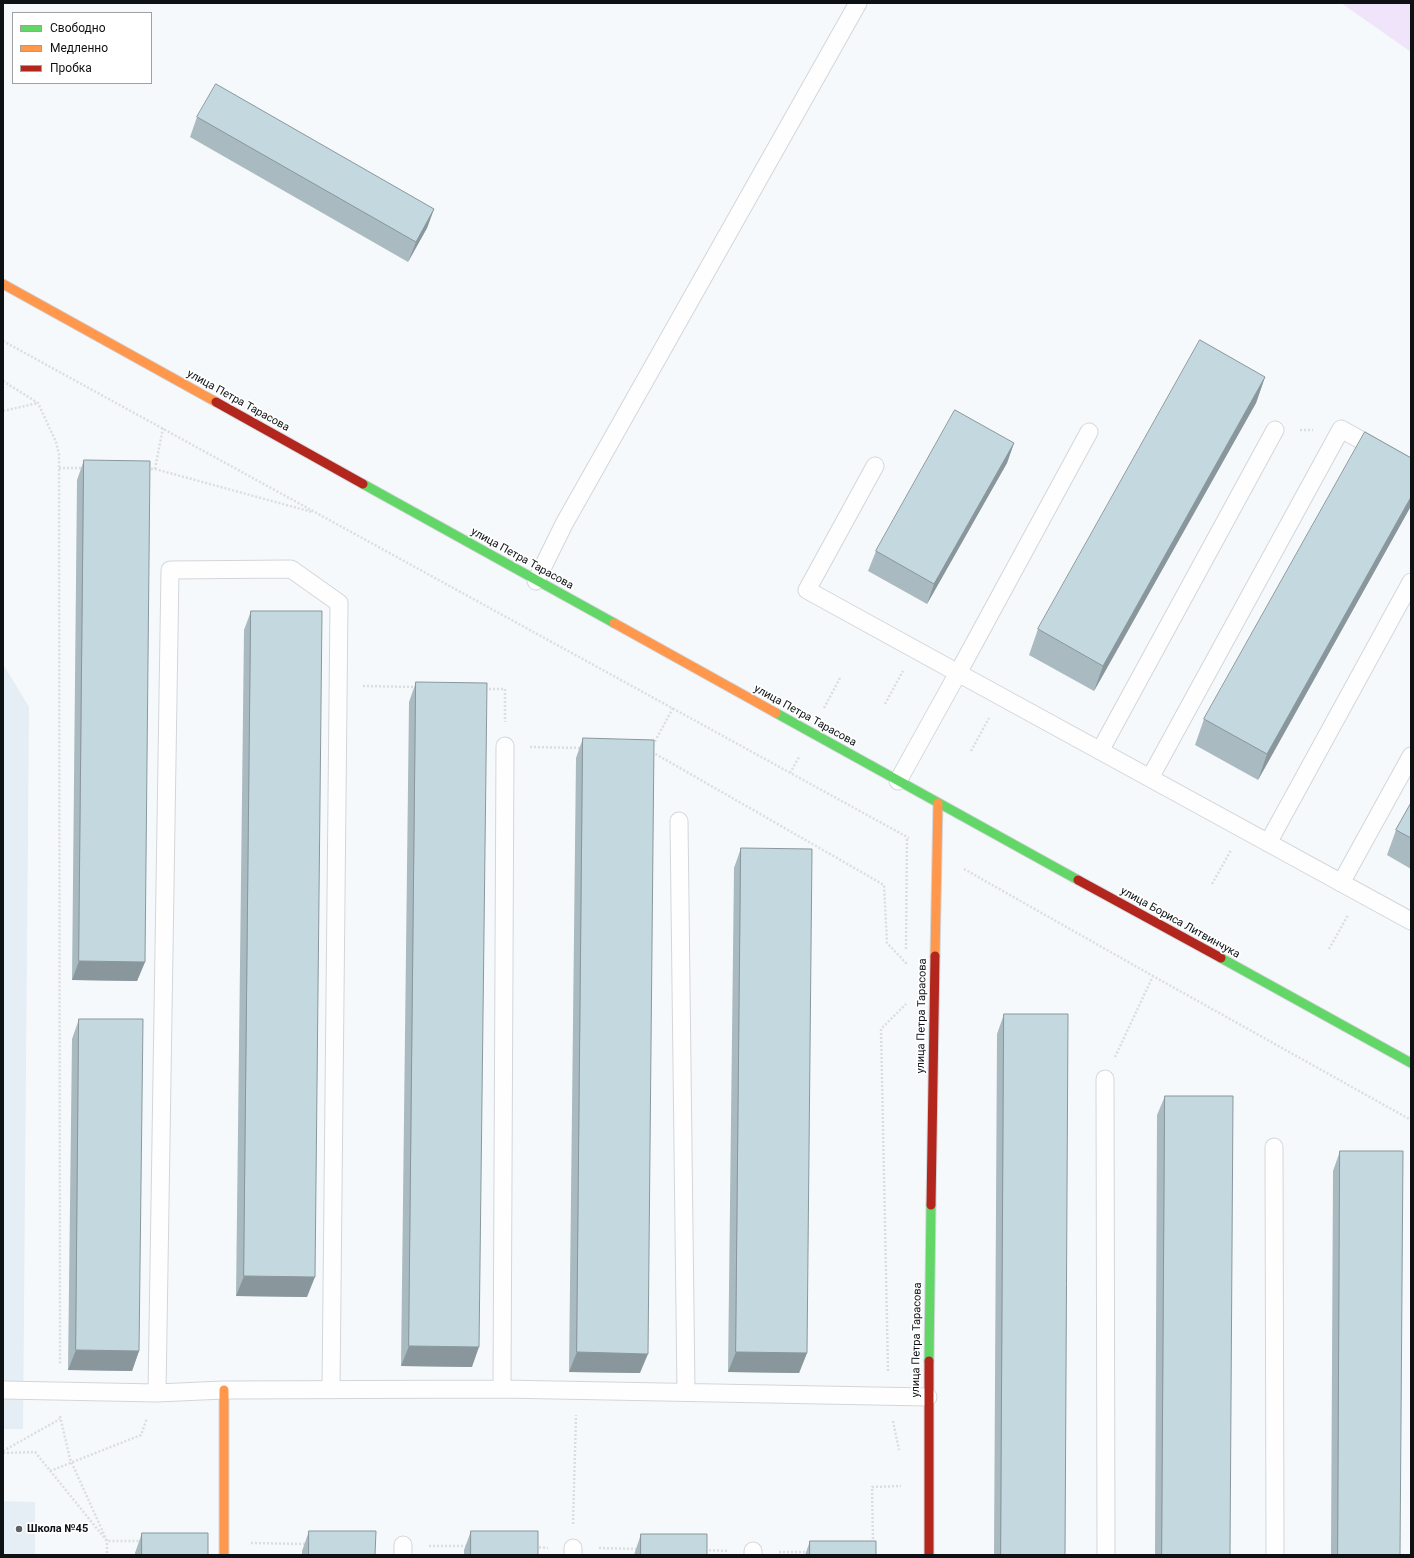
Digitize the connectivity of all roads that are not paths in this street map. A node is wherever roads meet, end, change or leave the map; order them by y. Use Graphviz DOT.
graph roads {
  1 [pos="858,3"];
  2 [pos="3,284"];
  3 [pos="1275,430"];
  4 [pos="1089,432"];
  5 [pos="875,466"];
  6 [pos="1411,468"];
  7 [pos="536,581"];
  8 [pos="1411,582"];
  9 [pos="958,673"];
  10 [pos="505,746"];
  11 [pos="1100,751"];
  12 [pos="1411,756"];
  13 [pos="1150,778"];
  14 [pos="898,781"];
  15 [pos="938,803"];
  16 [pos="679,822"];
  17 [pos="1268,843"];
  18 [pos="1342,883"];
  19 [pos="1411,921"];
  20 [pos="1411,1063"];
  21 [pos="1105,1079"];
  22 [pos="1274,1147"];
  23 [pos="502,1389"];
  24 [pos="3,1390"];
  25 [pos="224,1390"];
  26 [pos="331,1390"];
  27 [pos="686,1392"];
  28 [pos="158,1394"];
  29 [pos="928,1397"];
  30 [pos="224,1555"];
  31 [pos="929,1555"];
  32 [pos="1106,1555"];
  33 [pos="1275,1555"];
  1 -- 7 [label="lane"];
  2 -- 7 [label="street, улица Петра Тарасова"];
  3 -- 11 [label="lane"];
  4 -- 9 [label="lane"];
  5 -- 9 [label="lane"];
  6 -- 13 [label="lane"];
  7 -- 14 [label="street, улица Петра Тарасова"];
  8 -- 17 [label="lane"];
  9 -- 11 [label="lane"];
  9 -- 14 [label="lane"];
  10 -- 23 [label="lane"];
  11 -- 13 [label="lane"];
  12 -- 18 [label="lane"];
  13 -- 17 [label="lane"];
  14 -- 15 [label="street, улица Петра Тарасова"];
  15 -- 20 [label="street, улица Бориса Литвинчука"];
  15 -- 29 [label="street, улица Петра Тарасова"];
  16 -- 27 [label="lane"];
  17 -- 18 [label="lane"];
  18 -- 19 [label="lane"];
  21 -- 32 [label="lane"];
  22 -- 33 [label="lane"];
  23 -- 26 [label="lane"];
  23 -- 27 [label="lane"];
  24 -- 28 [label="lane"];
  25 -- 26 [label="lane"];
  25 -- 28 [label="lane"];
  25 -- 30 [label="street"];
  26 -- 28 [label="lane"];
  27 -- 29 [label="lane"];
  29 -- 31 [label="street, улица Петра Тарасова"];
}
